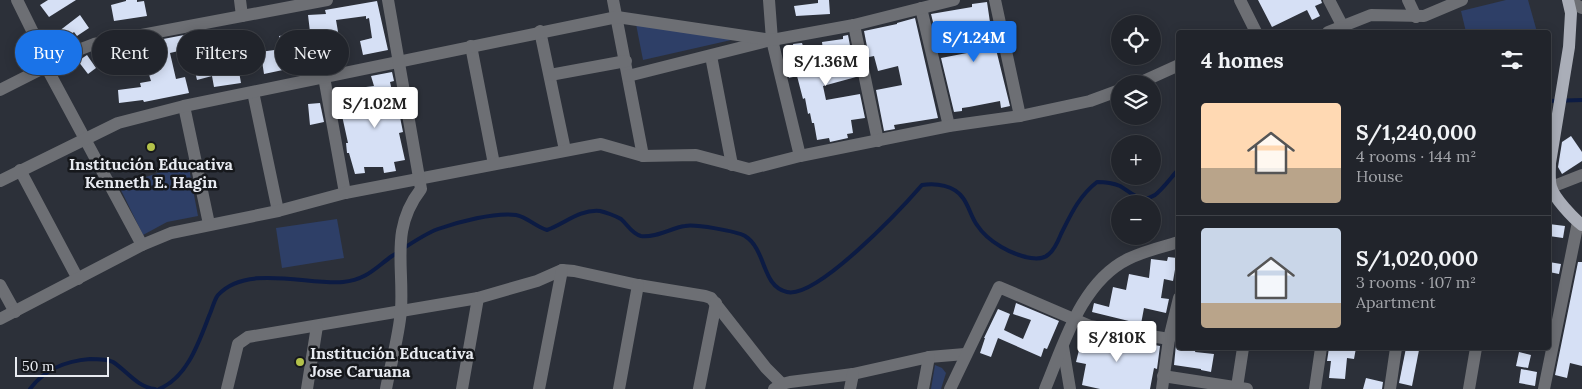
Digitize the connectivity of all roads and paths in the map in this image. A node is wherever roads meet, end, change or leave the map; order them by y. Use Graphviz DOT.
graph roads {
  1 [pos="16,0"];
  2 [pos="240,0"];
  3 [pos="327,0"];
  4 [pos="388,0"];
  5 [pos="613,0"];
  6 [pos="769,0"];
  7 [pos="954,0"];
  8 [pos="996,0"];
  9 [pos="1240,0"];
  10 [pos="1329,0"];
  11 [pos="1408,0"];
  12 [pos="1462,0"];
  13 [pos="1569,1"];
  14 [pos="921,8"];
  15 [pos="1582,8"];
  16 [pos="242,16"];
  17 [pos="617,16"];
  18 [pos="1416,17"];
  19 [pos="854,25"];
  20 [pos="1342,27"];
  21 [pos="31,30"];
  22 [pos="1255,30"];
  23 [pos="1334,30"];
  24 [pos="540,32"];
  25 [pos="772,40"];
  26 [pos="471,46"];
  27 [pos="82,50"];
  28 [pos="711,56"];
  29 [pos="626,61"];
  30 [pos="398,62"];
  31 [pos="1176,66"];
  32 [pos="550,74"];
  33 [pos="29,75"];
  34 [pos="51,75"];
  35 [pos="1157,75"];
  36 [pos="628,76"];
  37 [pos="324,77"];
  38 [pos="0,90"];
  39 [pos="253,92"];
  40 [pos="1111,93"];
  41 [pos="184,106"];
  42 [pos="1020,116"];
  43 [pos="949,126"];
  44 [pos="85,138"];
  45 [pos="878,141"];
  46 [pos="566,150"];
  47 [pos="643,156"];
  48 [pos="800,156"];
  49 [pos="1551,156"];
  50 [pos="494,164"];
  51 [pos="732,164"];
  52 [pos="20,170"];
  53 [pos="1582,176"];
  54 [pos="419,180"];
  55 [pos="0,181"];
  56 [pos="1551,188"];
  57 [pos="1551,189"];
  58 [pos="345,193"];
  59 [pos="278,211"];
  60 [pos="1580,223"];
  61 [pos="210,224"];
  62 [pos="1176,243"];
  63 [pos="142,245"];
  64 [pos="562,270"];
  65 [pos="78,279"];
  66 [pos="0,285"];
  67 [pos="638,285"];
  68 [pos="478,298"];
  69 [pos="716,303"];
  70 [pos="1176,310"];
  71 [pos="15,312"];
  72 [pos="401,312"];
  73 [pos="0,319"];
  74 [pos="1075,319"];
  75 [pos="317,326"];
  76 [pos="1169,339"];
  77 [pos="1063,347"];
  78 [pos="1243,350"];
  79 [pos="1321,350"];
  80 [pos="1396,350"];
  81 [pos="1476,350"];
  82 [pos="965,354"];
  83 [pos="929,357"];
  84 [pos="853,374"];
  85 [pos="1163,382"];
  86 [pos="778,386"];
  87 [pos="1242,388"];
  88 [pos="227,389"];
  89 [pos="307,389"];
  90 [pos="386,389"];
  91 [pos="462,389"];
  92 [pos="539,389"];
  93 [pos="620,389"];
  94 [pos="699,389"];
  95 [pos="850,389"];
  96 [pos="923,389"];
  97 [pos="950,389"];
  98 [pos="1044,389"];
  99 [pos="1070,389"];
  100 [pos="1315,389"];
  101 [pos="1390,389"];
  102 [pos="1469,389"];
  103 [pos="1544,389"];
  1 -- 21 [label="street"];
  2 -- 16 [label="street"];
  3 -- 16 [label="street"];
  4 -- 30 [label="street"];
  5 -- 17 [label="street"];
  6 -- 25 [label="street"];
  7 -- 14 [label="street"];
  8 -- 42 [label="street"];
  9 -- 22 [label="street"];
  10 -- 20 [label="street"];
  11 -- 18 [label="street"];
  12 -- 18 [label="street"];
  13 -- 15 [label="street"];
  13 -- 49 [label="main road"];
  14 -- 19 [label="street"];
  14 -- 43 [label="street"];
  16 -- 27 [label="street"];
  17 -- 24 [label="street"];
  17 -- 25 [label="street"];
  17 -- 29 [label="street"];
  18 -- 20 [label="street"];
  19 -- 25 [label="street"];
  19 -- 45 [label="street"];
  20 -- 23 [label="street"];
  24 -- 26 [label="street"];
  24 -- 32 [label="street"];
  25 -- 28 [label="street"];
  25 -- 48 [label="street"];
  26 -- 30 [label="street"];
  26 -- 50 [label="street"];
  28 -- 36 [label="street"];
  28 -- 51 [label="street"];
  29 -- 32 [label="street"];
  29 -- 36 [label="street"];
  30 -- 37 [label="street"];
  30 -- 54 [label="street"];
  31 -- 35 [label="street"];
  32 -- 46 [label="street"];
  33 -- 38 [label="street"];
  34 -- 44 [label="street"];
  36 -- 47 [label="street"];
  37 -- 39 [label="street"];
  37 -- 58 [label="street"];
  39 -- 41 [label="street"];
  39 -- 59 [label="street"];
  40 -- 42 [label="street"];
  41 -- 44 [label="street"];
  41 -- 61 [label="street"];
  42 -- 43 [label="street"];
  43 -- 45 [label="street"];
  44 -- 52 [label="street"];
  44 -- 63 [label="street"];
  45 -- 48 [label="street"];
  46 -- 47 [label="street"];
  46 -- 50 [label="street"];
  47 -- 51 [label="street"];
  48 -- 51 [label="street"];
  50 -- 54 [label="street"];
  52 -- 55 [label="street"];
  52 -- 65 [label="street"];
  53 -- 56 [label="street"];
  54 -- 58 [label="street"];
  54 -- 72 [label="street"];
  57 -- 60 [label="main road"];
  58 -- 59 [label="street"];
  59 -- 61 [label="street"];
  60 -- 103 [label="street"];
  61 -- 63 [label="street"];
  62 -- 74 [label="street"];
  63 -- 65 [label="street"];
  64 -- 67 [label="street"];
  64 -- 68 [label="street"];
  64 -- 92 [label="street"];
  65 -- 71 [label="street"];
  66 -- 71 [label="street"];
  67 -- 69 [label="street"];
  67 -- 93 [label="street"];
  68 -- 72 [label="street"];
  68 -- 91 [label="street"];
  69 -- 86 [label="street"];
  69 -- 94 [label="street"];
  70 -- 76 [label="street"];
  71 -- 73 [label="street"];
  72 -- 75 [label="street"];
  72 -- 90 [label="street"];
  74 -- 76 [label="street"];
  74 -- 77 [label="street"];
  74 -- 82 [label="street"];
  75 -- 88 [label="street"];
  75 -- 89 [label="street"];
  76 -- 85 [label="street"];
  77 -- 98 [label="street"];
  77 -- 99 [label="street"];
  78 -- 87 [label="street"];
  79 -- 100 [label="street"];
  80 -- 101 [label="street"];
  81 -- 102 [label="street"];
  82 -- 83 [label="street"];
  82 -- 97 [label="street"];
  83 -- 84 [label="street"];
  83 -- 96 [label="street"];
  84 -- 86 [label="street"];
  84 -- 95 [label="street"];
  85 -- 87 [label="street"];
}
